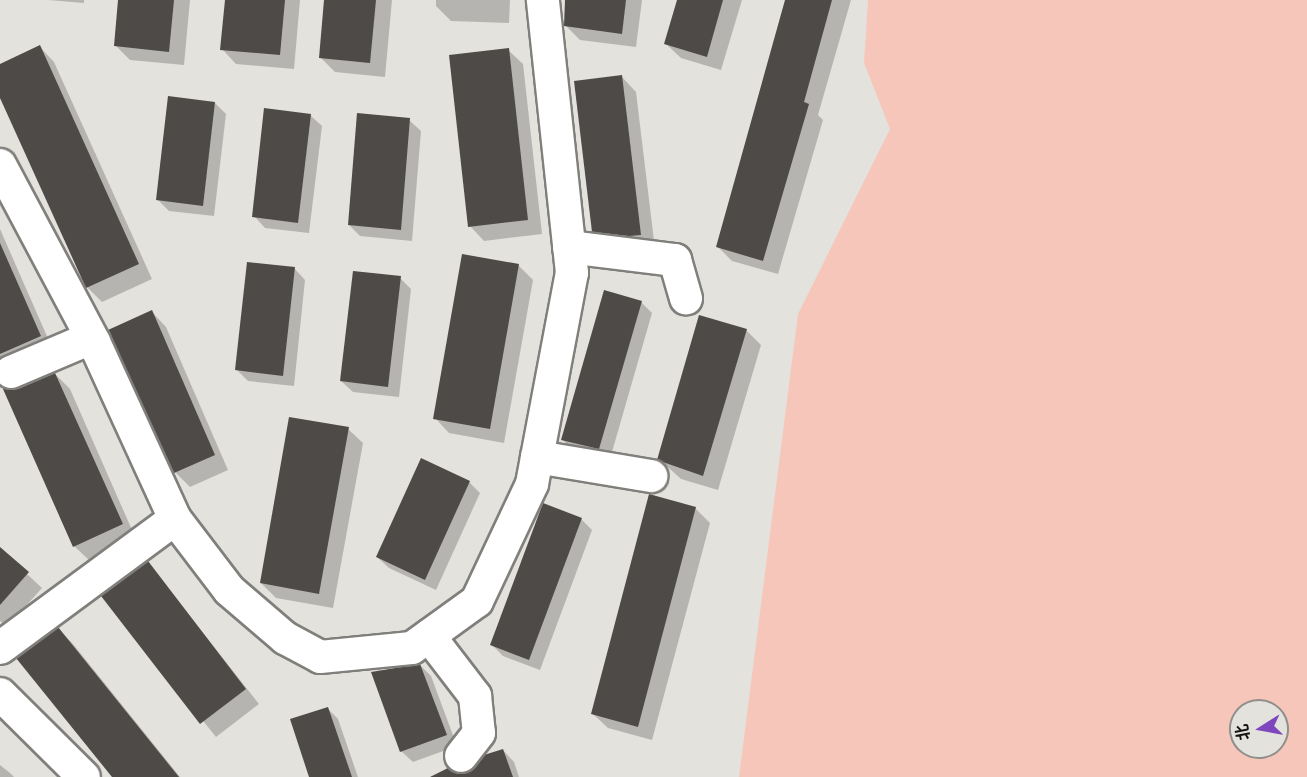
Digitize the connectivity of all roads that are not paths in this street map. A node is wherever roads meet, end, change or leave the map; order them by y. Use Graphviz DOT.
graph roads {
  1 [pos="543,0"];
  2 [pos="0,165"];
  3 [pos="569,247"];
  4 [pos="687,298"];
  5 [pos="91,338"];
  6 [pos="11,372"];
  7 [pos="537,457"];
  8 [pos="651,476"];
  9 [pos="175,519"];
  10 [pos="429,636"];
  11 [pos="0,648"];
  12 [pos="0,694"];
  13 [pos="0,719"];
  14 [pos="461,756"];
  15 [pos="61,777"];
  16 [pos="84,777"];
  1 -- 3 [label="street"];
  2 -- 5 [label="street"];
  3 -- 4 [label="street"];
  3 -- 7 [label="street"];
  5 -- 6 [label="street"];
  5 -- 9 [label="street"];
  7 -- 8 [label="street"];
  7 -- 10 [label="street"];
  9 -- 10 [label="street"];
  9 -- 11 [label="street"];
  10 -- 14 [label="street"];
  12 -- 16 [label="street"];
  13 -- 15 [label="street"];
}
